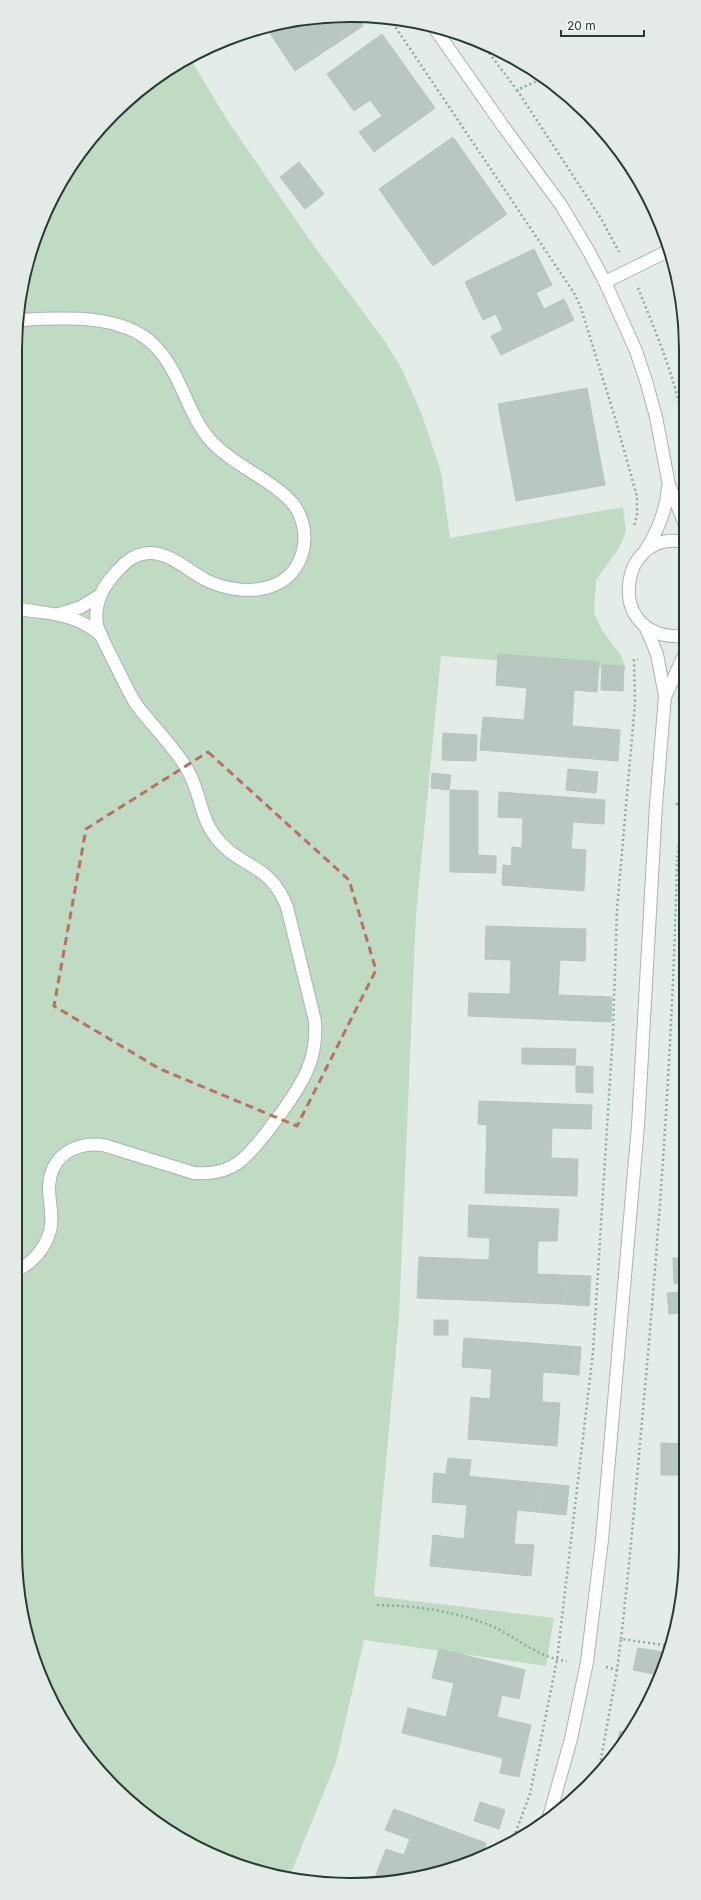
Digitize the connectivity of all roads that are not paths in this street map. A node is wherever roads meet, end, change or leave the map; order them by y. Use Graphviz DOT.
graph roads {
  1 [pos="440,34"];
  2 [pos="664,253"];
  3 [pos="605,282"];
  4 [pos="24,320"];
  5 [pos="668,485"];
  6 [pos="679,510"];
  7 [pos="679,542"];
  8 [pos="644,553"];
  9 [pos="100,595"];
  10 [pos="22,609"];
  11 [pos="59,614"];
  12 [pos="646,628"];
  13 [pos="101,635"];
  14 [pos="679,636"];
  15 [pos="679,665"];
  16 [pos="665,696"];
  17 [pos="22,1267"];
  18 [pos="551,1809"];
  1 -- 3 [label="street"];
  2 -- 3 [label="street"];
  3 -- 5 [label="street"];
  4 -- 9 [label="street"];
  5 -- 6 [label="street"];
  5 -- 8 [label="street"];
  7 -- 8 [label="street"];
  8 -- 12 [label="street"];
  9 -- 11 [label="street"];
  9 -- 13 [label="street"];
  10 -- 11 [label="street"];
  11 -- 13 [label="street"];
  12 -- 14 [label="street"];
  12 -- 16 [label="street"];
  13 -- 17 [label="street"];
  15 -- 16 [label="street"];
  16 -- 18 [label="street"];
}
